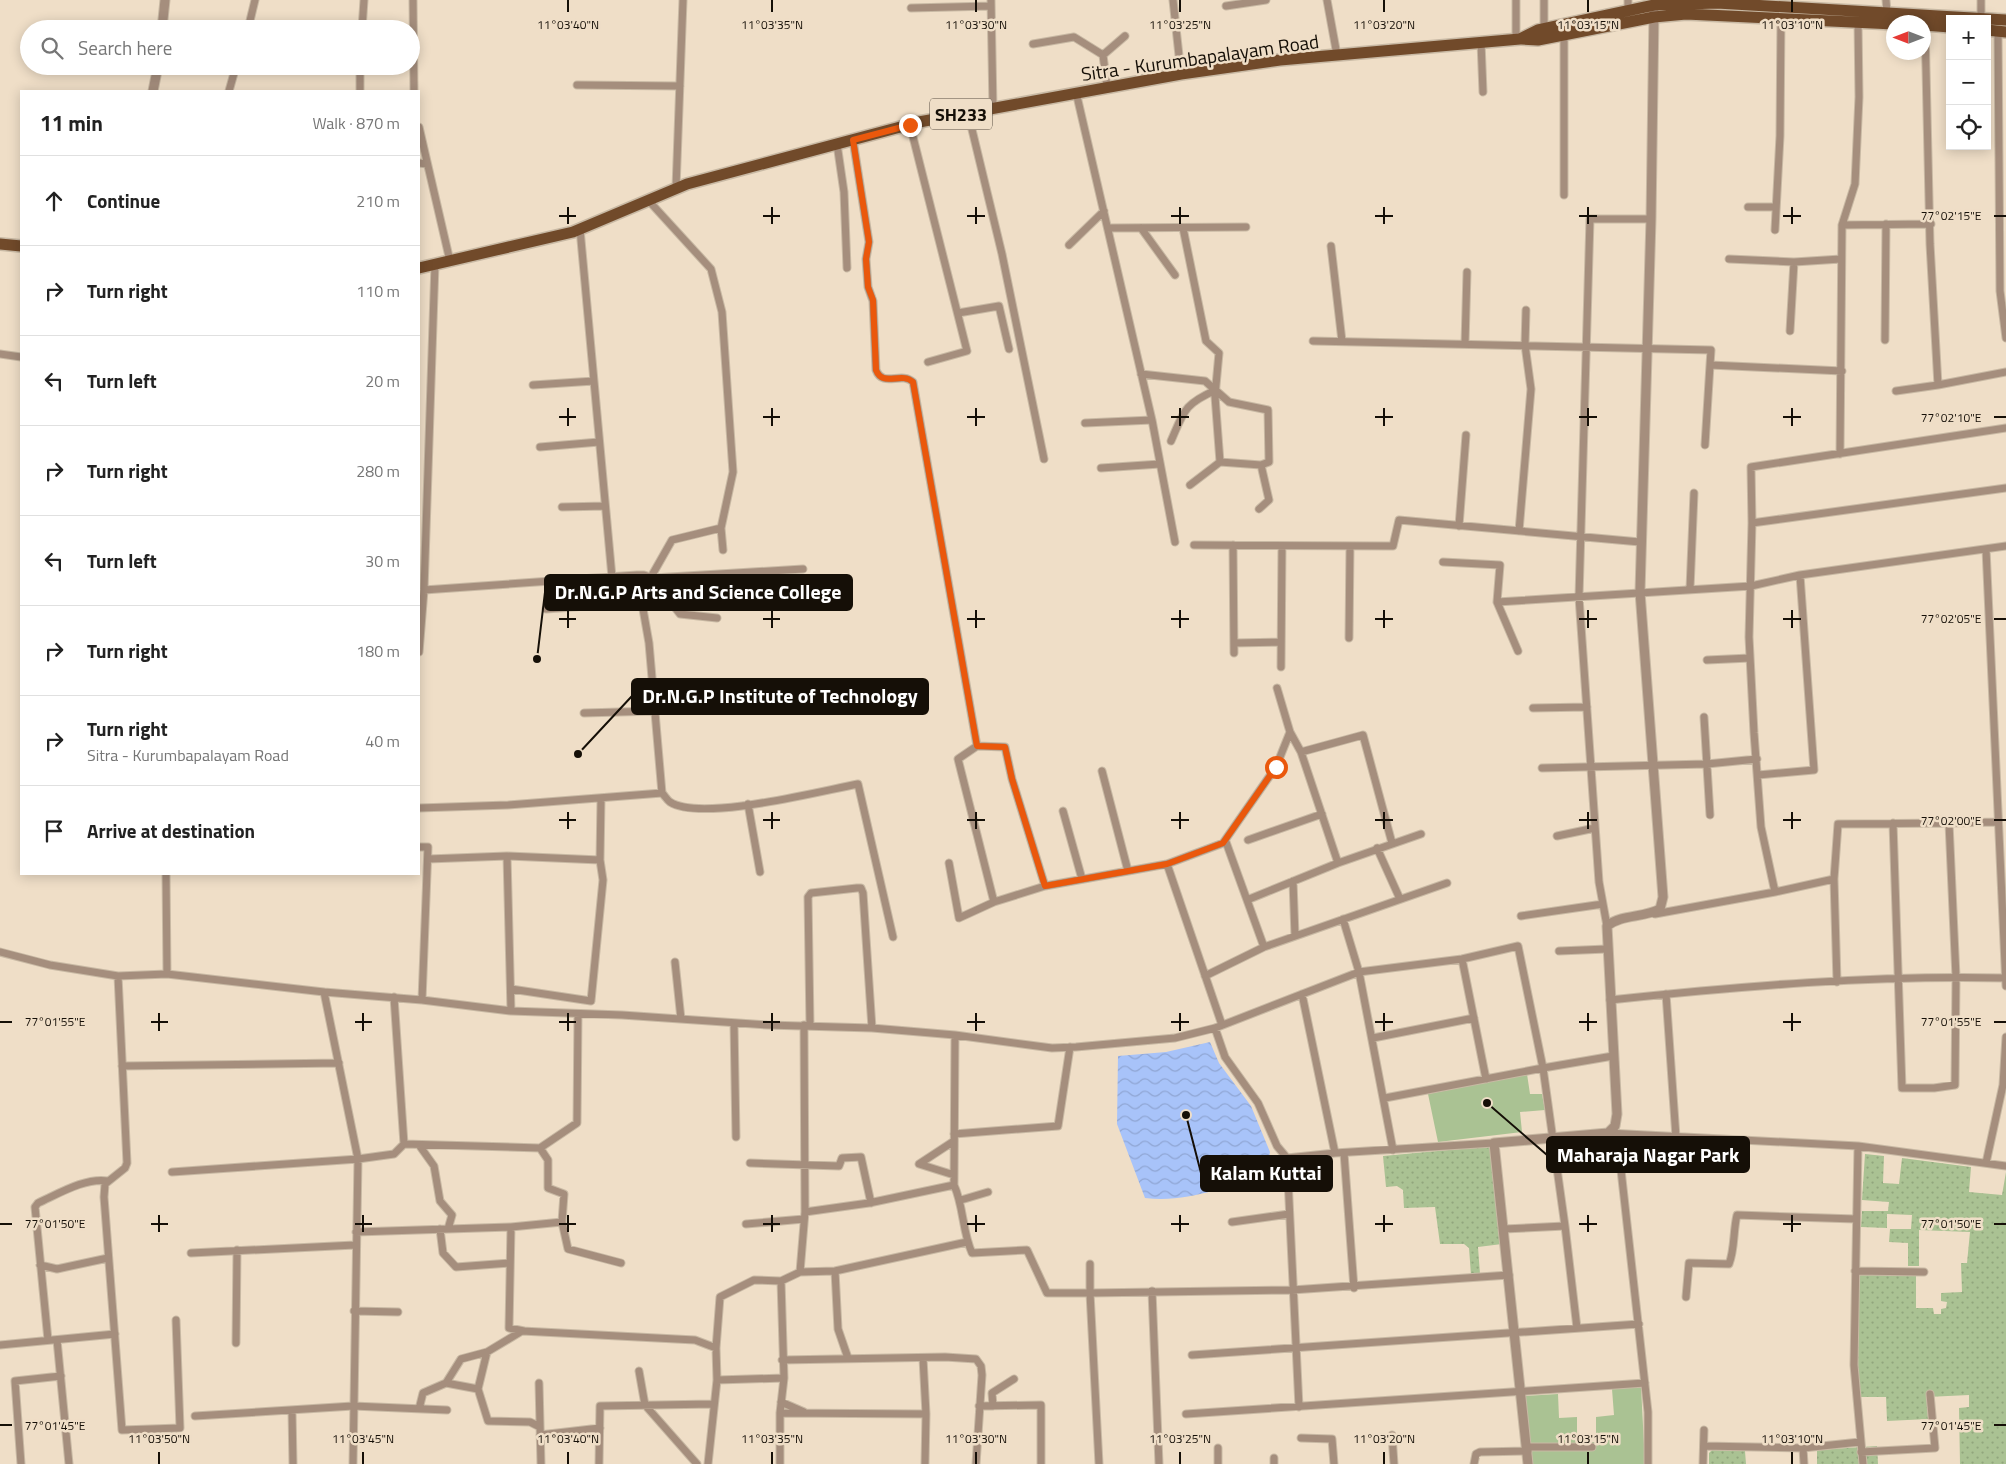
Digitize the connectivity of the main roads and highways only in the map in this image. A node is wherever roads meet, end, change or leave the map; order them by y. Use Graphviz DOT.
graph roads {
  1 [pos="1681,2"];
  2 [pos="1733,2"];
  3 [pos="1628,5"];
  4 [pos="1886,6"];
  5 [pos="1654,11"];
  6 [pos="1957,15"];
  7 [pos="1991,19"];
  8 [pos="2006,20"];
  9 [pos="1886,24"];
  10 [pos="1931,26"];
  11 [pos="1946,27"];
  12 [pos="1518,39"];
  13 [pos="0,244"];
  14 [pos="20,246"];
  15 [pos="420,268"];
  1 -- 2 [label="main road, Sitra - Kurumbapalayam Road / SH233"];
  1 -- 5 [label="main road, Sitra - Kurumbapalayam Road / SH233"];
  2 -- 4 [label="main road, Sitra - Kurumbapalayam Road / SH233"];
  3 -- 5 [label="main road, Sitra - Kurumbapalayam Road / SH233"];
  3 -- 12 [label="main road, Sitra - Kurumbapalayam Road / SH233"];
  4 -- 6 [label="main road, Sitra - Kurumbapalayam Road / SH233"];
  5 -- 9 [label="main road"];
  5 -- 12 [label="main road"];
  7 -- 8 [label="main road, Sitra - Kurumbapalayam Road / SH233"];
  10 -- 11 [label="main road"];
  12 -- 15 [label="main road, Sitra - Kurumbapalayam Road / SH233"];
  13 -- 14 [label="main road"];
}
